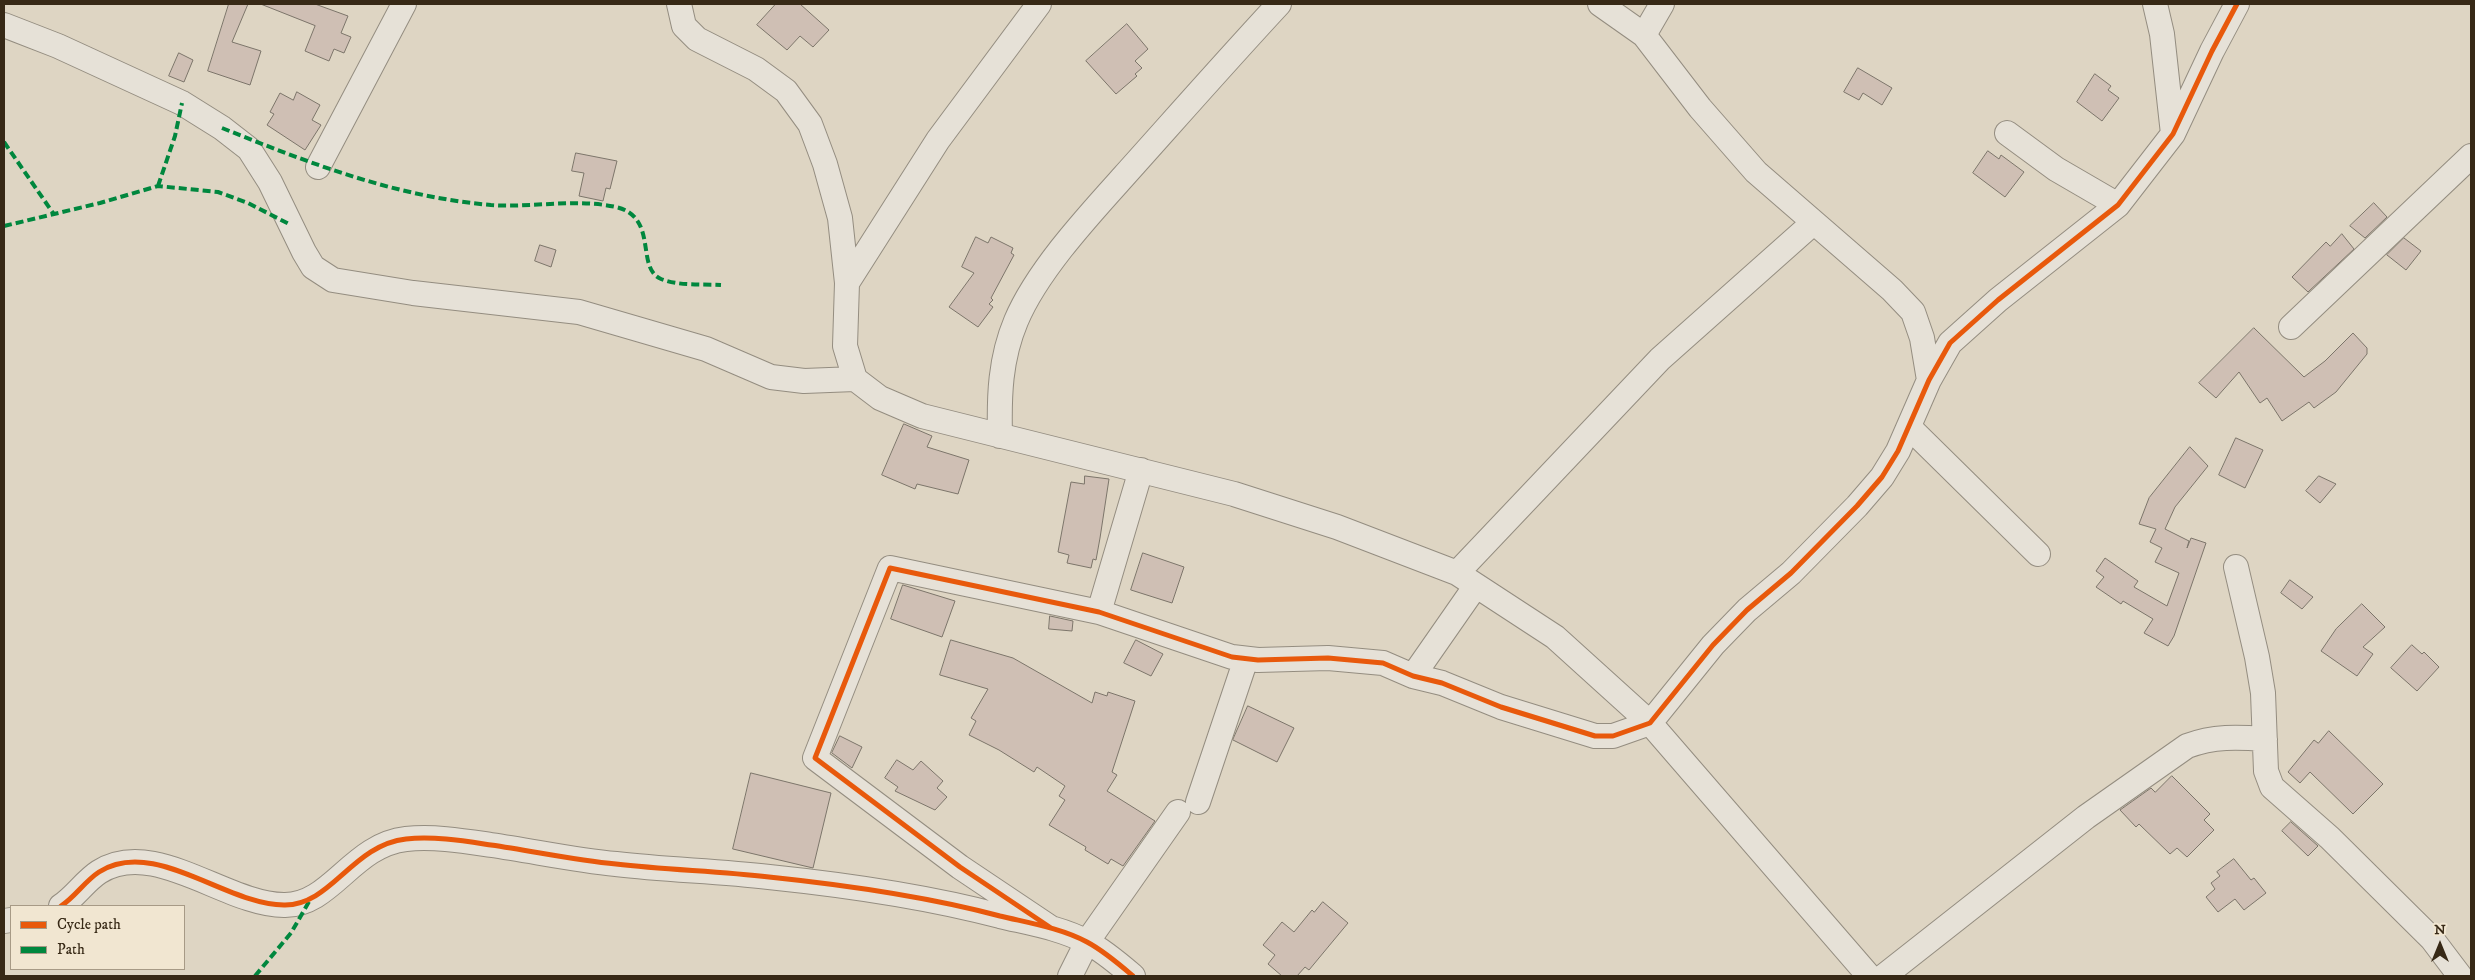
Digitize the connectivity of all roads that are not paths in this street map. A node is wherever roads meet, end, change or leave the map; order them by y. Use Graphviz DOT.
graph roads {
  1 [pos="404,4"];
  2 [pos="679,4"];
  3 [pos="1039,4"];
  4 [pos="1280,4"];
  5 [pos="1600,4"];
  6 [pos="1662,4"];
  7 [pos="2155,4"];
  8 [pos="2237,4"];
  9 [pos="4,25"];
  10 [pos="1644,36"];
  11 [pos="2007,133"];
  12 [pos="2173,134"];
  13 [pos="2471,156"];
  14 [pos="318,167"];
  15 [pos="2118,205"];
  16 [pos="1813,223"];
  17 [pos="847,283"];
  18 [pos="2291,327"];
  19 [pos="855,379"];
  20 [pos="1929,380"];
  21 [pos="1909,427"];
  22 [pos="1000,436"];
  23 [pos="1141,470"];
  24 [pos="2038,554"];
  25 [pos="2236,567"];
  26 [pos="1466,580"];
  27 [pos="1099,612"];
  28 [pos="1246,659"];
  29 [pos="1413,676"];
  30 [pos="1650,723"];
  31 [pos="2265,738"];
  32 [pos="62,905"];
  33 [pos="1050,928"];
  34 [pos="1087,942"];
  35 [pos="1070,976"];
  36 [pos="1133,976"];
  37 [pos="1869,976"];
  38 [pos="1884,976"];
  39 [pos="2460,976"];
  1 -- 14 [label="street"];
  2 -- 17 [label="street"];
  3 -- 17 [label="street"];
  4 -- 22 [label="street"];
  5 -- 10 [label="street"];
  6 -- 10 [label="street"];
  7 -- 12 [label="street"];
  8 -- 12 [label="street"];
  9 -- 19 [label="street"];
  10 -- 16 [label="street"];
  11 -- 15 [label="street"];
  12 -- 15 [label="street"];
  13 -- 18 [label="street"];
  15 -- 20 [label="street"];
  16 -- 20 [label="street"];
  16 -- 26 [label="street"];
  17 -- 19 [label="street"];
  19 -- 22 [label="street"];
  20 -- 21 [label="street"];
  21 -- 24 [label="street"];
  21 -- 30 [label="street"];
  22 -- 23 [label="street"];
  23 -- 26 [label="street"];
  23 -- 27 [label="street"];
  25 -- 31 [label="street"];
  26 -- 29 [label="street"];
  26 -- 30 [label="street"];
  27 -- 28 [label="street"];
  27 -- 33 [label="street"];
  28 -- 29 [label="street"];
  28 -- 34 [label="street"];
  29 -- 30 [label="street"];
  30 -- 37 [label="street"];
  31 -- 38 [label="street"];
  31 -- 39 [label="street"];
  32 -- 33 [label="street"];
  33 -- 34 [label="street"];
  34 -- 35 [label="street"];
  34 -- 36 [label="street"];
}
